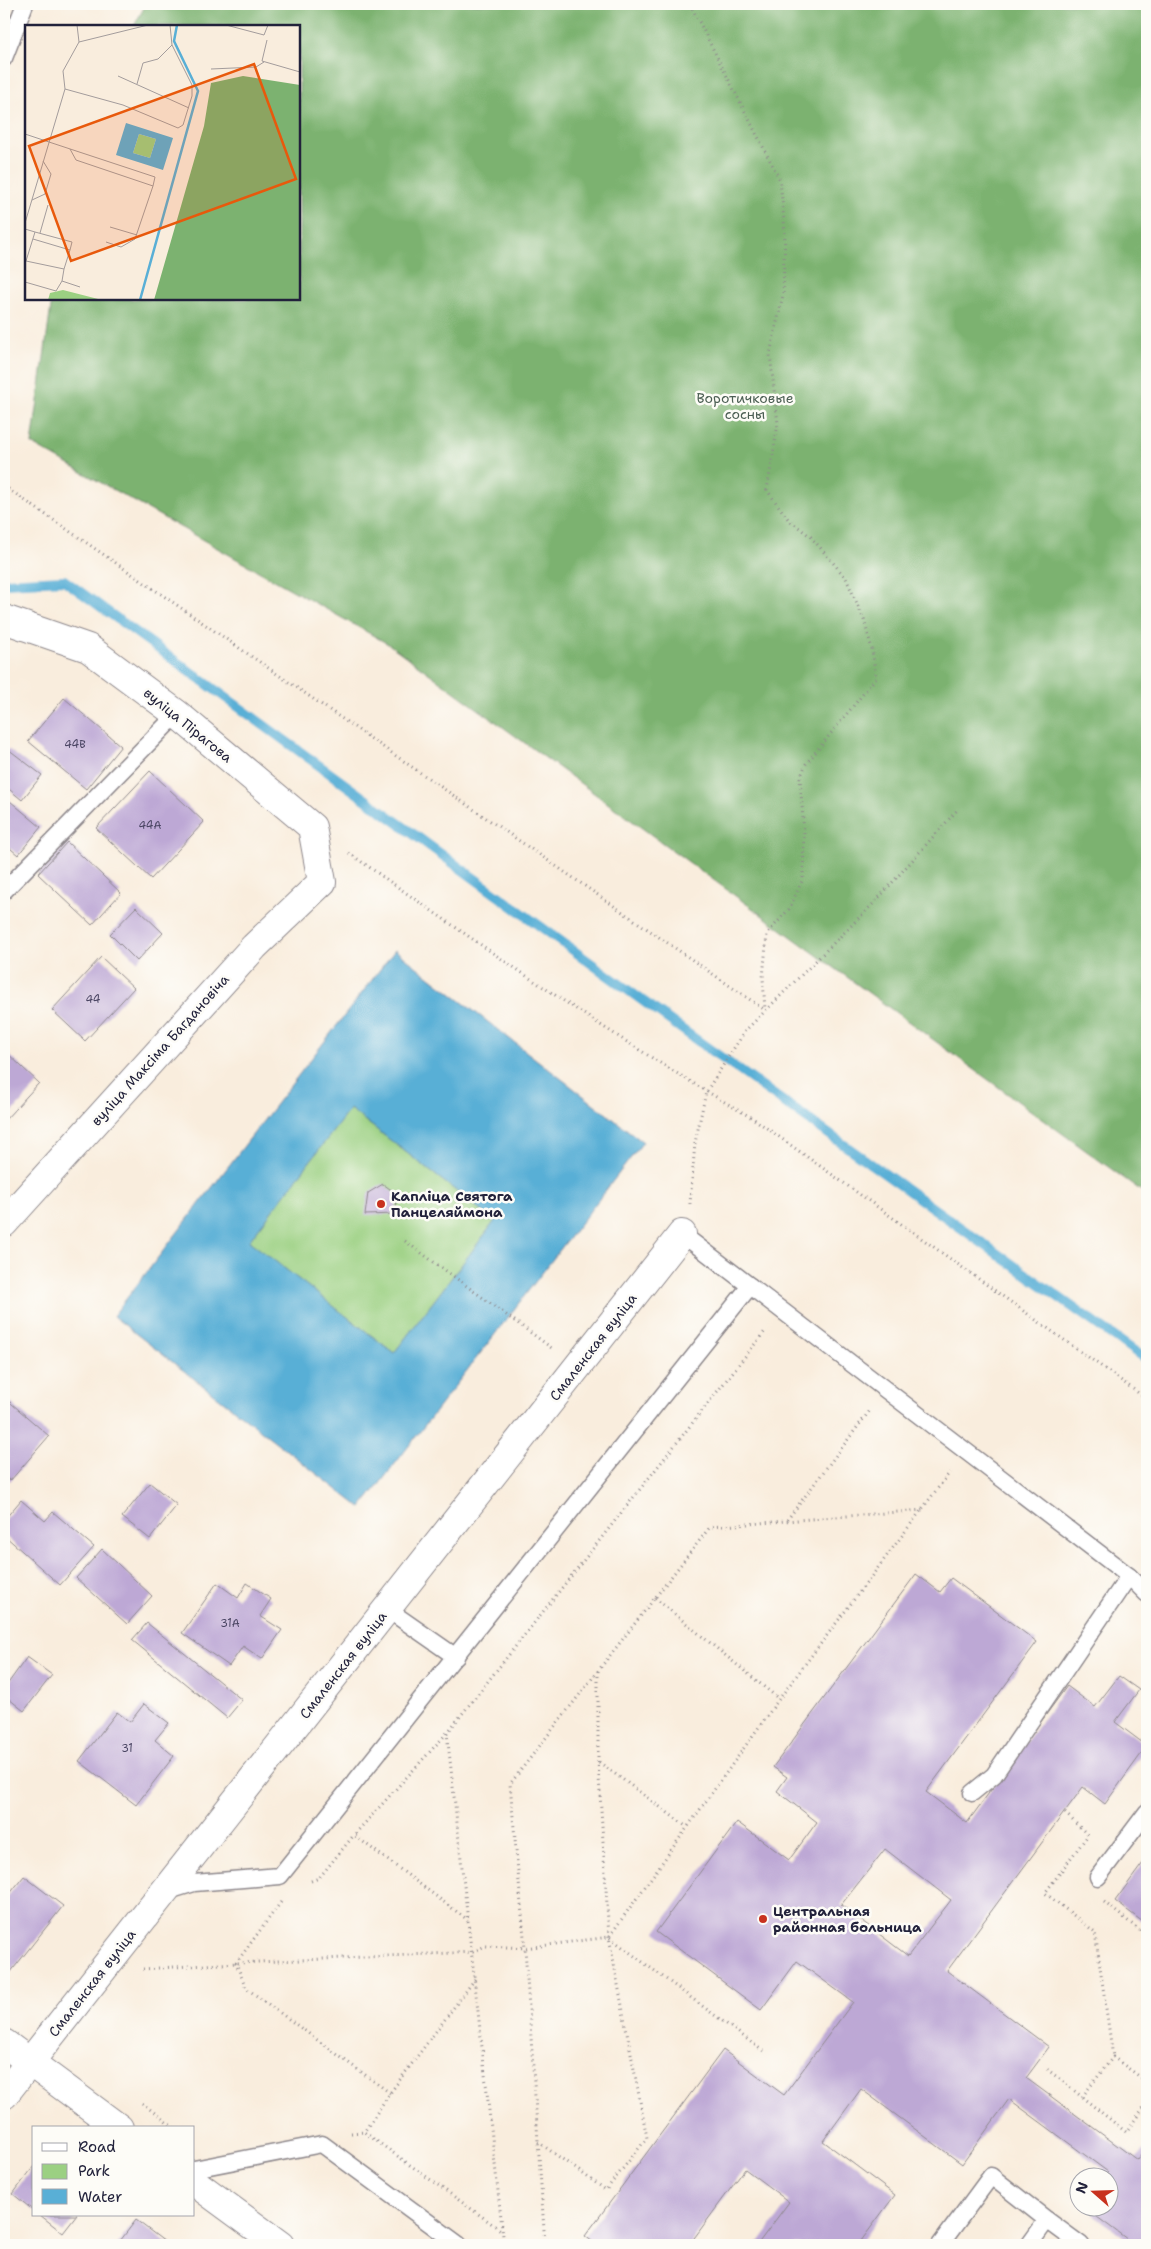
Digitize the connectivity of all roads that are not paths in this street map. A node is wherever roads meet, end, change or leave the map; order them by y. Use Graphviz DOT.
graph roads {
  1 [pos="26,4"];
  2 [pos="4,58"];
  3 [pos="4,619"];
  4 [pos="177,714"];
  5 [pos="322,882"];
  6 [pos="4,891"];
  7 [pos="4,1223"];
  8 [pos="682,1234"];
  9 [pos="750,1286"];
  10 [pos="1130,1576"];
  11 [pos="1147,1594"];
  12 [pos="387,1609"];
  13 [pos="456,1657"];
  14 [pos="972,1793"];
  15 [pos="1147,1812"];
  16 [pos="1098,1878"];
  17 [pos="163,1893"];
  18 [pos="4,2043"];
  19 [pos="29,2063"];
  20 [pos="4,2095"];
  21 [pos="116,2126"];
  22 [pos="195,2169"];
  23 [pos="195,2183"];
  24 [pos="1047,2220"];
  25 [pos="280,2245"];
  26 [pos="459,2245"];
  27 [pos="940,2245"];
  28 [pos="1029,2245"];
  29 [pos="1081,2245"];
  1 -- 2 [label="lane"];
  3 -- 4 [label="street, вуліца Пірагова"];
  4 -- 5 [label="street, вуліца Пірагова"];
  4 -- 6 [label="lane"];
  5 -- 7 [label="street, вуліца Максіма Багдановіча"];
  8 -- 9 [label="lane"];
  8 -- 12 [label="street, Смаленская вуліца"];
  9 -- 10 [label="lane"];
  9 -- 13 [label="lane"];
  10 -- 11 [label="lane"];
  10 -- 14 [label="lane"];
  12 -- 13 [label="lane"];
  12 -- 17 [label="street, Смаленская вуліца"];
  13 -- 17 [label="lane"];
  15 -- 16 [label="lane"];
  17 -- 19 [label="street, Смаленская вуліца"];
  18 -- 19 [label="street"];
  19 -- 20 [label="street, Смаленская вуліца"];
  19 -- 21 [label="street"];
  22 -- 26 [label="lane"];
  23 -- 25 [label="street"];
  24 -- 27 [label="lane"];
  24 -- 28 [label="lane"];
  24 -- 29 [label="lane"];
}
